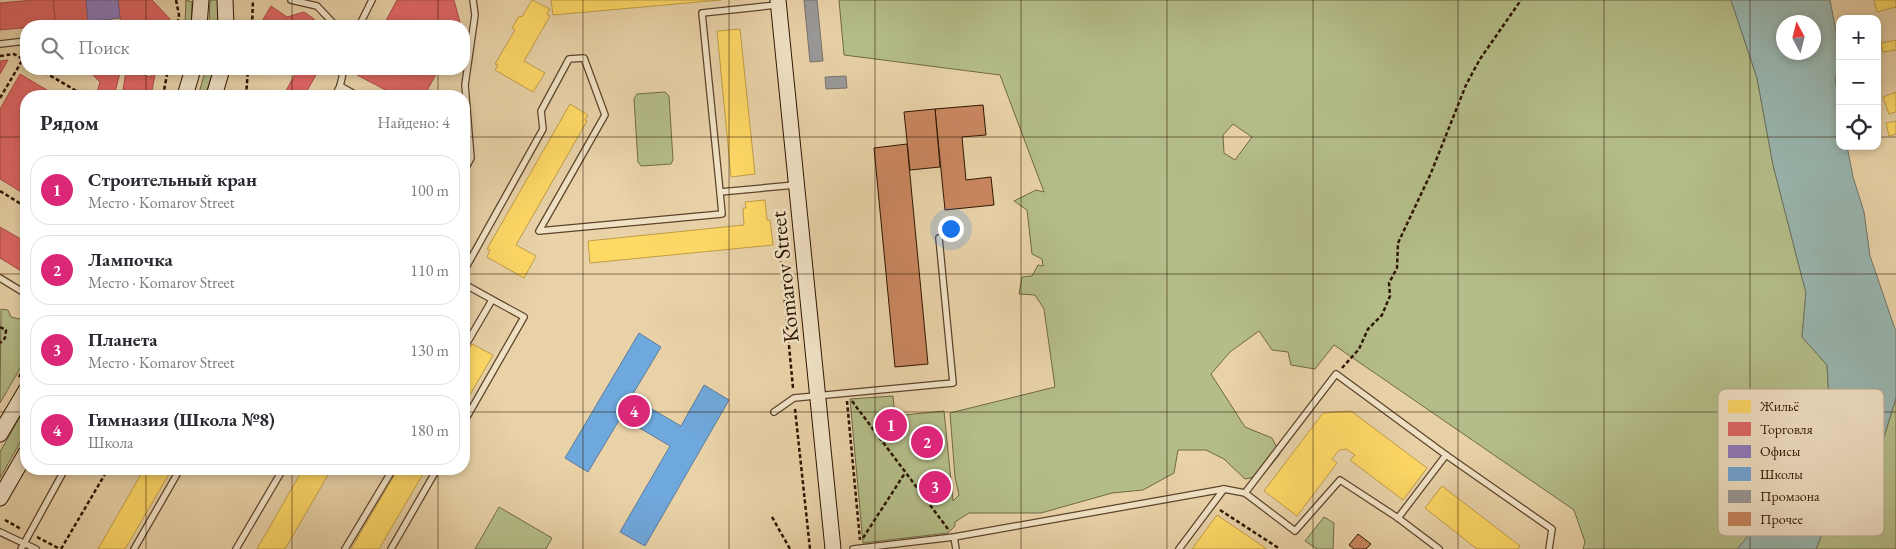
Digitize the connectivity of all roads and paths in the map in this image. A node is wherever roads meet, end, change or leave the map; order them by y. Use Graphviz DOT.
graph roads {
  1 [pos="176,0"];
  2 [pos="201,0"];
  3 [pos="225,0"];
  4 [pos="254,0"];
  5 [pos="292,0"];
  6 [pos="372,0"];
  7 [pos="473,0"];
  8 [pos="1521,0"];
  9 [pos="778,3"];
  10 [pos="178,20"];
  11 [pos="199,20"];
  12 [pos="226,20"];
  13 [pos="252,20"];
  14 [pos="330,20"];
  15 [pos="362,20"];
  16 [pos="20,42"];
  17 [pos="0,44"];
  18 [pos="470,50"];
  19 [pos="0,56"];
  20 [pos="20,57"];
  21 [pos="20,68"];
  22 [pos="49,75"];
  23 [pos="167,75"];
  24 [pos="191,75"];
  25 [pos="220,75"];
  26 [pos="248,75"];
  27 [pos="343,75"];
  28 [pos="466,75"];
  29 [pos="340,86"];
  30 [pos="75,90"];
  31 [pos="163,90"];
  32 [pos="187,90"];
  33 [pos="216,90"];
  34 [pos="246,90"];
  35 [pos="338,90"];
  36 [pos="347,90"];
  37 [pos="465,90"];
  38 [pos="0,98"];
  39 [pos="470,146"];
  40 [pos="471,158"];
  41 [pos="795,185"];
  42 [pos="0,191"];
  43 [pos="720,192"];
  44 [pos="20,203"];
  45 [pos="939,238"];
  46 [pos="470,259"];
  47 [pos="0,278"];
  48 [pos="470,287"];
  49 [pos="20,290"];
  50 [pos="492,300"];
  51 [pos="0,327"];
  52 [pos="470,338"];
  53 [pos="0,343"];
  54 [pos="1336,374"];
  55 [pos="846,394"];
  56 [pos="818,396"];
  57 [pos="20,400"];
  58 [pos="470,412"];
  59 [pos="774,412"];
  60 [pos="0,434"];
  61 [pos="1446,455"];
  62 [pos="20,463"];
  63 [pos="906,473"];
  64 [pos="62,475"];
  65 [pos="104,475"];
  66 [pos="177,475"];
  67 [pos="279,475"];
  68 [pos="389,475"];
  69 [pos="434,475"];
  70 [pos="1224,490"];
  71 [pos="1245,493"];
  72 [pos="0,498"];
  73 [pos="1213,517"];
  74 [pos="772,518"];
  75 [pos="1398,518"];
  76 [pos="0,532"];
  77 [pos="954,537"];
  78 [pos="22,546"];
  79 [pos="36,549"];
  80 [pos="61,549"];
  81 [pos="134,549"];
  82 [pos="236,549"];
  83 [pos="345,549"];
  84 [pos="391,549"];
  85 [pos="790,549"];
  86 [pos="833,549"];
  87 [pos="853,549"];
  88 [pos="956,549"];
  89 [pos="1179,549"];
  90 [pos="1280,549"];
  91 [pos="1439,549"];
  92 [pos="1549,549"];
  1 -- 10 [label="path"];
  2 -- 11 [label="street"];
  3 -- 12 [label="street"];
  4 -- 13 [label="path"];
  5 -- 14 [label="lane"];
  6 -- 15 [label="lane"];
  7 -- 18 [label="lane"];
  8 -- 54 [label="path"];
  9 -- 41 [label="street, Komarov Street"];
  9 -- 43 [label="lane"];
  16 -- 17 [label="lane"];
  19 -- 20 [label="path"];
  21 -- 38 [label="path"];
  22 -- 30 [label="path"];
  23 -- 31 [label="path"];
  24 -- 32 [label="street"];
  25 -- 33 [label="street"];
  26 -- 34 [label="path"];
  27 -- 29 [label="lane"];
  28 -- 37 [label="lane"];
  29 -- 35 [label="lane"];
  29 -- 36 [label="lane"];
  39 -- 40 [label="lane"];
  41 -- 43 [label="lane"];
  41 -- 56 [label="street, Komarov Street"];
  42 -- 44 [label="path"];
  43 -- 46 [label="lane"];
  45 -- 55 [label="lane"];
  47 -- 49 [label="lane"];
  48 -- 50 [label="lane"];
  50 -- 52 [label="lane"];
  50 -- 58 [label="lane"];
  51 -- 53 [label="path"];
  54 -- 61 [label="lane"];
  54 -- 71 [label="lane"];
  55 -- 56 [label="lane"];
  55 -- 63 [label="path"];
  55 -- 63 [label="path"];
  56 -- 59 [label="lane"];
  56 -- 86 [label="street, Komarov Street"];
  57 -- 60 [label="street"];
  61 -- 75 [label="lane"];
  61 -- 92 [label="lane"];
  62 -- 72 [label="street"];
  63 -- 77 [label="path"];
  64 -- 78 [label="lane"];
  65 -- 80 [label="path"];
  66 -- 81 [label="lane"];
  67 -- 82 [label="lane"];
  68 -- 83 [label="lane"];
  69 -- 84 [label="lane"];
  70 -- 71 [label="lane"];
  70 -- 77 [label="lane"];
  70 -- 89 [label="lane"];
  71 -- 75 [label="lane"];
  73 -- 90 [label="path"];
  74 -- 85 [label="path"];
  75 -- 91 [label="lane"];
  76 -- 78 [label="lane"];
  77 -- 87 [label="lane"];
  77 -- 88 [label="lane"];
  78 -- 79 [label="lane"];
}
